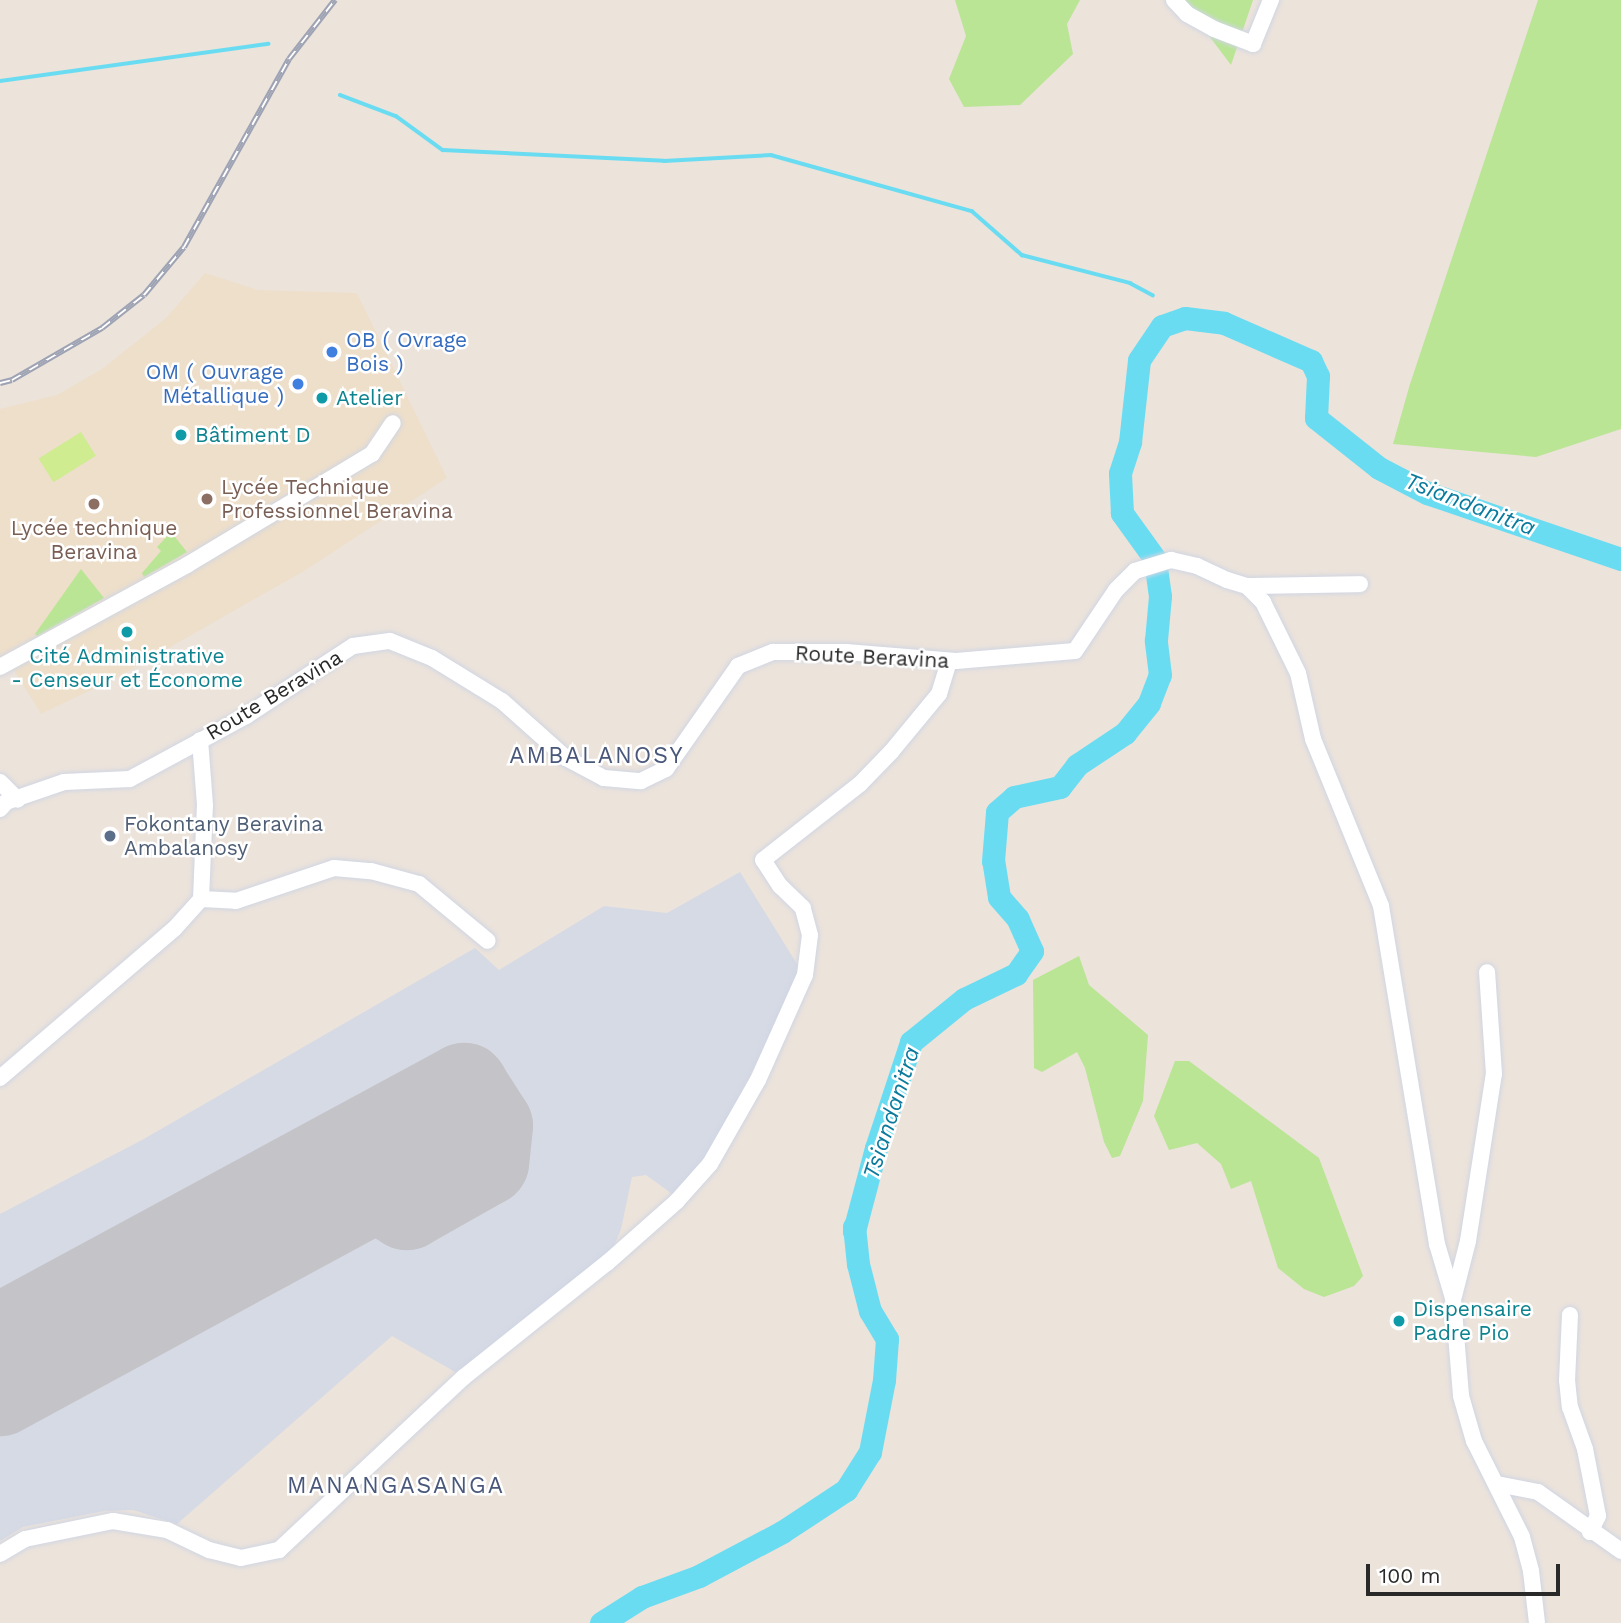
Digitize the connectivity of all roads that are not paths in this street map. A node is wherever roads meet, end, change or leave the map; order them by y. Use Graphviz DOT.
graph roads {
  1 [pos="1174,0"];
  2 [pos="1271,0"];
  3 [pos="393,423"];
  4 [pos="1360,584"];
  5 [pos="1247,586"];
  6 [pos="949,661"];
  7 [pos="0,667"];
  8 [pos="200,740"];
  9 [pos="0,782"];
  10 [pos="18,800"];
  11 [pos="0,809"];
  12 [pos="201,898"];
  13 [pos="488,941"];
  14 [pos="1487,972"];
  15 [pos="0,1078"];
  16 [pos="1468,1241"];
  17 [pos="1437,1244"];
  18 [pos="1453,1298"];
  19 [pos="1570,1315"];
  20 [pos="1497,1484"];
  21 [pos="1590,1532"];
  22 [pos="1621,1551"];
  23 [pos="0,1554"];
  24 [pos="1537,1623"];
  1 -- 2 [label="street"];
  3 -- 7 [label="street"];
  4 -- 5 [label="street"];
  5 -- 6 [label="street, Route Beravina"];
  5 -- 17 [label="street"];
  6 -- 8 [label="street, Route Beravina"];
  6 -- 23 [label="street"];
  8 -- 10 [label="street, Route Beravina"];
  8 -- 12 [label="street"];
  9 -- 10 [label="street"];
  10 -- 11 [label="street, Route Beravina"];
  12 -- 13 [label="street"];
  12 -- 15 [label="street"];
  14 -- 16 [label="street"];
  16 -- 17 [label="street"];
  16 -- 18 [label="street"];
  17 -- 18 [label="street"];
  18 -- 20 [label="street"];
  19 -- 21 [label="street"];
  20 -- 21 [label="street"];
  20 -- 24 [label="street"];
  21 -- 22 [label="street"];
}
